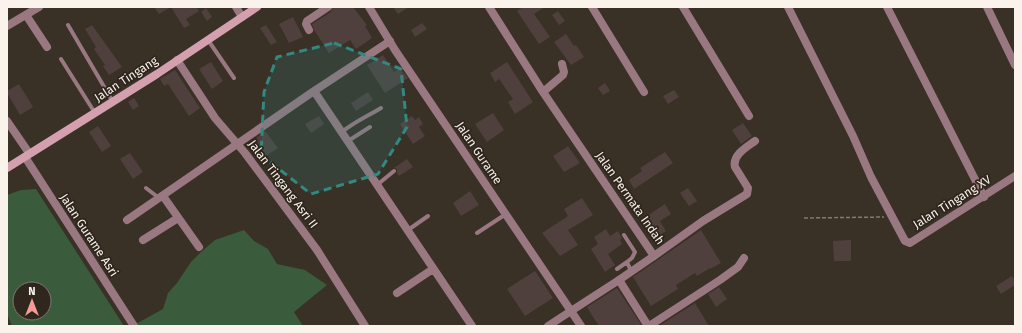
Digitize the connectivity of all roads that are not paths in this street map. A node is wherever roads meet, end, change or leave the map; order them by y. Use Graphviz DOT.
graph roads {
  1 [pos="39,7"];
  2 [pos="236,7"];
  3 [pos="257,7"];
  4 [pos="328,7"];
  5 [pos="369,7"];
  6 [pos="489,7"];
  7 [pos="592,7"];
  8 [pos="683,7"];
  9 [pos="788,7"];
  10 [pos="888,7"];
  11 [pos="987,7"];
  12 [pos="26,15"];
  13 [pos="242,17"];
  14 [pos="68,25"];
  15 [pos="7,26"];
  16 [pos="309,30"];
  17 [pos="208,40"];
  18 [pos="390,41"];
  19 [pos="47,47"];
  20 [pos="61,59"];
  21 [pos="177,60"];
  22 [pos="562,64"];
  23 [pos="1015,65"];
  24 [pos="234,78"];
  25 [pos="314,91"];
  26 [pos="544,92"];
  27 [pos="644,92"];
  28 [pos="113,102"];
  29 [pos="381,108"];
  30 [pos="95,114"];
  31 [pos="749,116"];
  32 [pos="7,121"];
  33 [pos="370,127"];
  34 [pos="341,132"];
  35 [pos="755,141"];
  36 [pos="347,142"];
  37 [pos="238,145"];
  38 [pos="27,155"];
  39 [pos="7,168"];
  40 [pos="394,171"];
  41 [pos="1015,176"];
  42 [pos="377,185"];
  43 [pos="146,188"];
  44 [pos="984,196"];
  45 [pos="161,197"];
  46 [pos="506,214"];
  47 [pos="428,216"];
  48 [pos="178,218"];
  49 [pos="128,220"];
  50 [pos="407,230"];
  51 [pos="477,233"];
  52 [pos="624,235"];
  53 [pos="143,240"];
  54 [pos="199,246"];
  55 [pos="654,256"];
  56 [pos="744,258"];
  57 [pos="627,262"];
  58 [pos="433,269"];
  59 [pos="616,269"];
  60 [pos="631,272"];
  61 [pos="619,280"];
  62 [pos="397,293"];
  63 [pos="571,311"];
  64 [pos="134,326"];
  65 [pos="365,326"];
  66 [pos="472,326"];
  67 [pos="548,326"];
  68 [pos="581,326"];
  69 [pos="648,326"];
  1 -- 12 [label="street"];
  2 -- 13 [label="street"];
  3 -- 13 [label="main road, Jalan Tingang"];
  4 -- 16 [label="street"];
  5 -- 18 [label="street, Jalan Gurame"];
  6 -- 26 [label="street, Jalan Permata Indah"];
  7 -- 27 [label="street"];
  8 -- 31 [label="street"];
  9 -- 44 [label="street, Jalan Tingang XV"];
  10 -- 44 [label="street"];
  11 -- 23 [label="street"];
  12 -- 15 [label="street"];
  12 -- 19 [label="street"];
  13 -- 17 [label="main road, Jalan Tingang"];
  14 -- 28 [label="lane"];
  17 -- 21 [label="main road, Jalan Tingang"];
  17 -- 24 [label="lane"];
  18 -- 25 [label="street"];
  18 -- 46 [label="street, Jalan Gurame"];
  20 -- 30 [label="lane"];
  21 -- 28 [label="main road, Jalan Tingang"];
  21 -- 37 [label="street, Jalan Tingang Asri II"];
  22 -- 26 [label="street"];
  25 -- 34 [label="street"];
  25 -- 37 [label="street"];
  26 -- 55 [label="street, Jalan Permata Indah"];
  28 -- 30 [label="main road, Jalan Tingang"];
  29 -- 34 [label="lane"];
  30 -- 38 [label="main road, Jalan Tingang"];
  32 -- 38 [label="street, Jalan Gurame Asri"];
  33 -- 36 [label="lane"];
  34 -- 36 [label="street"];
  35 -- 55 [label="street, Jalan Permata Indah"];
  36 -- 42 [label="street"];
  37 -- 45 [label="street"];
  37 -- 65 [label="street, Jalan Tingang Asri II"];
  38 -- 39 [label="main road, Jalan Tingang"];
  38 -- 64 [label="street, Jalan Gurame Asri"];
  40 -- 42 [label="lane"];
  41 -- 44 [label="street, Jalan Tingang XV"];
  42 -- 50 [label="street"];
  43 -- 45 [label="lane"];
  45 -- 48 [label="street"];
  45 -- 49 [label="street"];
  46 -- 51 [label="lane"];
  46 -- 63 [label="street, Jalan Gurame"];
  47 -- 50 [label="lane"];
  48 -- 53 [label="street"];
  48 -- 54 [label="street"];
  50 -- 58 [label="street"];
  52 -- 57 [label="lane"];
  55 -- 60 [label="street"];
  56 -- 69 [label="street"];
  57 -- 59 [label="lane"];
  57 -- 60 [label="lane"];
  58 -- 62 [label="street"];
  58 -- 66 [label="street"];
  60 -- 61 [label="street"];
  61 -- 63 [label="street"];
  61 -- 69 [label="street"];
  63 -- 67 [label="street"];
  63 -- 68 [label="street, Jalan Gurame"];
}
